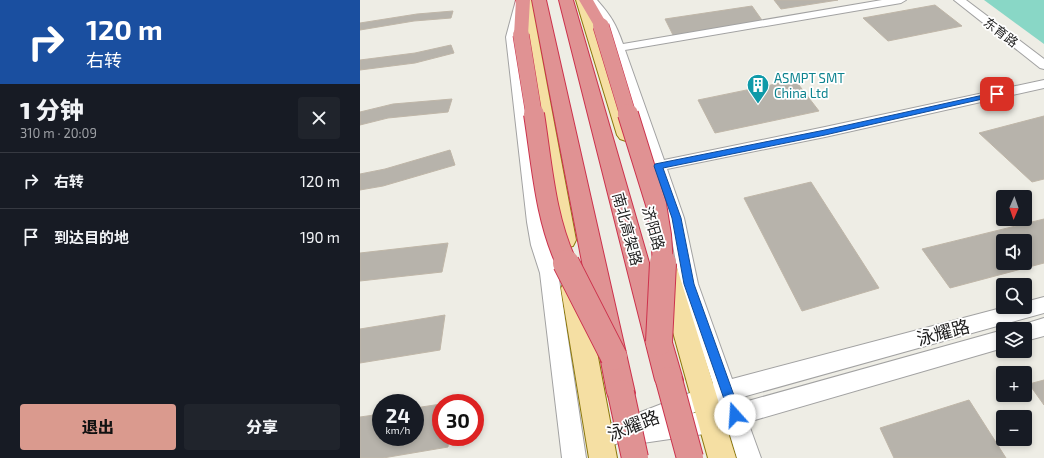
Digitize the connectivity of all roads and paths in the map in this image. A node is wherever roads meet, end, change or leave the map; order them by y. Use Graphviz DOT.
graph roads {
  1 [pos="523,0"];
  2 [pos="539,0"];
  3 [pos="566,0"];
  4 [pos="583,0"];
  5 [pos="586,0"];
  6 [pos="591,0"];
  7 [pos="901,0"];
  8 [pos="958,0"];
  9 [pos="970,0"];
  10 [pos="618,48"];
  11 [pos="1044,54"];
  12 [pos="1044,65"];
  13 [pos="1044,84"];
  14 [pos="658,166"];
  15 [pos="1044,305"];
  16 [pos="1044,327"];
  17 [pos="1032,330"];
  18 [pos="996,341"];
  19 [pos="659,342"];
  20 [pos="614,357"];
  21 [pos="719,406"];
  22 [pos="601,448"];
  23 [pos="721,455"];
  24 [pos="574,458"];
  25 [pos="635,458"];
  26 [pos="690,458"];
  27 [pos="749,458"];
  1 -- 20 [label="highway, bridge"];
  1 -- 22 [label="main road"];
  1 -- 24 [label="street"];
  2 -- 20 [label="highway, bridge"];
  3 -- 19 [label="highway, 南北高架路"];
  4 -- 21 [label="main road, 济阳路"];
  5 -- 19 [label="highway, bridge"];
  6 -- 10 [label="street"];
  7 -- 10 [label="street"];
  8 -- 12 [label="street, 东育路"];
  9 -- 11 [label="street, 东育路"];
  10 -- 14 [label="street"];
  13 -- 14 [label="street"];
  14 -- 21 [label="street"];
  15 -- 21 [label="street, 泳耀路"];
  16 -- 17 [label="street"];
  18 -- 21 [label="street, 泳耀路"];
  19 -- 26 [label="highway, 南北高架路, bridge"];
  20 -- 25 [label="highway, bridge"];
  21 -- 22 [label="street, 泳耀路"];
  21 -- 23 [label="main road, 济阳路"];
  21 -- 27 [label="street"];
}
